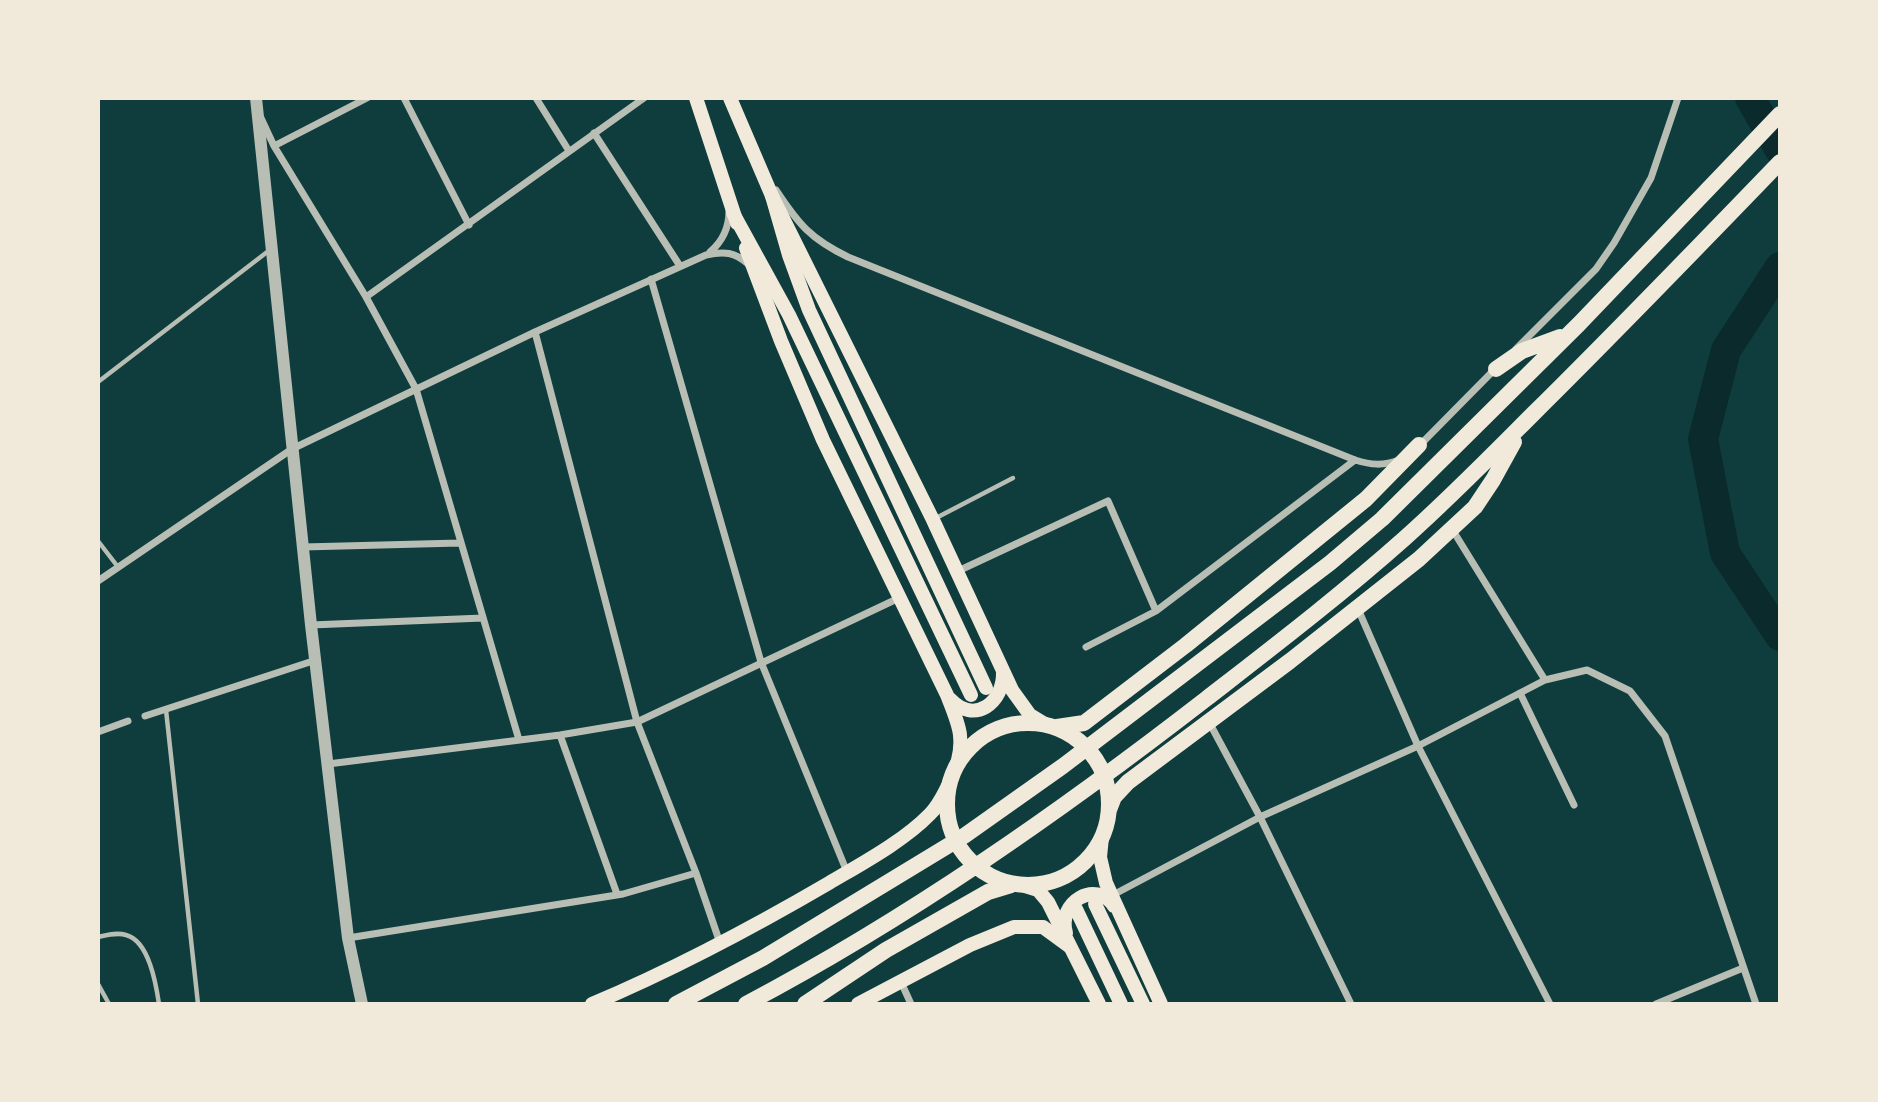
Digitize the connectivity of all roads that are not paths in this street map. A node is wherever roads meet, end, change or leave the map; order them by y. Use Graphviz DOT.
graph roads {
  1 [pos="367,98"];
  2 [pos="404,98"];
  3 [pos="536,98"];
  4 [pos="644,98"];
  5 [pos="696,98"];
  6 [pos="730,98"];
  7 [pos="1678,98"];
  8 [pos="257,103"];
  9 [pos="1780,114"];
  10 [pos="594,133"];
  11 [pos="274,146"];
  12 [pos="569,151"];
  13 [pos="756,156"];
  14 [pos="1780,162"];
  15 [pos="772,196"];
  16 [pos="731,206"];
  17 [pos="469,225"];
  18 [pos="271,248"];
  19 [pos="706,255"];
  20 [pos="680,266"];
  21 [pos="758,277"];
  22 [pos="651,279"];
  23 [pos="366,297"];
  24 [pos="1579,324"];
  25 [pos="535,332"];
  26 [pos="1496,369"];
  27 [pos="98,382"];
  28 [pos="416,389"];
  29 [pos="1533,415"];
  30 [pos="1419,446"];
  31 [pos="292,449"];
  32 [pos="1355,460"];
  33 [pos="1013,478"];
  34 [pos="933,520"];
  35 [pos="1452,528"];
  36 [pos="98,541"];
  37 [pos="460,543"];
  38 [pos="303,547"];
  39 [pos="118,567"];
  40 [pos="958,571"];
  41 [pos="98,581"];
  42 [pos="900,598"];
  43 [pos="1358,609"];
  44 [pos="1156,611"];
  45 [pos="482,618"];
  46 [pos="312,625"];
  47 [pos="1086,647"];
  48 [pos="316,660"];
  49 [pos="761,662"];
  50 [pos="1000,664"];
  51 [pos="1545,680"];
  52 [pos="986,688"];
  53 [pos="1520,693"];
  54 [pos="947,695"];
  55 [pos="971,695"];
  56 [pos="166,709"];
  57 [pos="145,716"];
  58 [pos="128,721"];
  59 [pos="636,722"];
  60 [pos="1209,722"];
  61 [pos="1050,726"];
  62 [pos="99,729"];
  63 [pos="560,735"];
  64 [pos="519,740"];
  65 [pos="1418,746"];
  66 [pos="328,764"];
  67 [pos="953,774"];
  68 [pos="1574,805"];
  69 [pos="1109,810"];
  70 [pos="1260,817"];
  71 [pos="1102,837"];
  72 [pos="847,872"];
  73 [pos="696,873"];
  74 [pos="1020,885"];
  75 [pos="617,894"];
  76 [pos="1111,897"];
  77 [pos="1095,904"];
  78 [pos="1076,909"];
  79 [pos="1123,923"];
  80 [pos="98,937"];
  81 [pos="348,938"];
  82 [pos="721,945"];
  83 [pos="1072,947"];
  84 [pos="1743,968"];
  85 [pos="901,982"];
  86 [pos="98,984"];
  87 [pos="109,1004"];
  88 [pos="159,1004"];
  89 [pos="198,1004"];
  90 [pos="362,1004"];
  91 [pos="592,1004"];
  92 [pos="676,1004"];
  93 [pos="746,1004"];
  94 [pos="806,1004"];
  95 [pos="858,1004"];
  96 [pos="911,1004"];
  97 [pos="1099,1004"];
  98 [pos="1121,1004"];
  99 [pos="1143,1004"];
  100 [pos="1161,1004"];
  101 [pos="1351,1004"];
  102 [pos="1550,1004"];
  103 [pos="1656,1004"];
  104 [pos="1756,1004"];
  1 -- 11 [label="street"];
  2 -- 17 [label="street"];
  3 -- 12 [label="street"];
  4 -- 10 [label="street"];
  5 -- 16 [label="main road"];
  6 -- 13 [label="main road"];
  7 -- 26 [label="street"];
  8 -- 11 [label="street"];
  8 -- 18 [label="street"];
  9 -- 24 [label="highway"];
  10 -- 12 [label="street"];
  10 -- 20 [label="street"];
  11 -- 23 [label="street"];
  12 -- 17 [label="street"];
  13 -- 15 [label="main road"];
  13 -- 32 [label="street"];
  14 -- 29 [label="highway"];
  15 -- 34 [label="main road"];
  15 -- 52 [label="main road"];
  16 -- 19 [label="street"];
  16 -- 21 [label="main road"];
  16 -- 55 [label="main road"];
  17 -- 23 [label="street"];
  18 -- 27 [label="lane"];
  18 -- 31 [label="street"];
  19 -- 20 [label="street"];
  19 -- 21 [label="street"];
  20 -- 22 [label="street"];
  21 -- 42 [label="main road"];
  22 -- 25 [label="street"];
  22 -- 49 [label="street"];
  23 -- 28 [label="street"];
  24 -- 26 [label="highway"];
  24 -- 92 [label="highway"];
  25 -- 28 [label="street"];
  25 -- 59 [label="street"];
  26 -- 30 [label="street"];
  28 -- 31 [label="street"];
  28 -- 37 [label="street"];
  29 -- 35 [label="highway"];
  29 -- 93 [label="highway"];
  30 -- 32 [label="street"];
  30 -- 61 [label="highway"];
  31 -- 38 [label="street"];
  31 -- 39 [label="street"];
  32 -- 44 [label="street"];
  33 -- 34 [label="lane"];
  34 -- 40 [label="main road"];
  35 -- 43 [label="highway"];
  35 -- 51 [label="street"];
  36 -- 39 [label="lane"];
  37 -- 38 [label="street"];
  37 -- 45 [label="street"];
  38 -- 46 [label="street"];
  39 -- 41 [label="street"];
  40 -- 44 [label="street"];
  40 -- 50 [label="main road"];
  42 -- 49 [label="street"];
  42 -- 54 [label="main road"];
  43 -- 60 [label="highway"];
  43 -- 65 [label="street"];
  44 -- 47 [label="street"];
  45 -- 46 [label="street"];
  45 -- 64 [label="street"];
  46 -- 48 [label="street"];
  48 -- 56 [label="street"];
  48 -- 66 [label="street"];
  49 -- 59 [label="street"];
  49 -- 72 [label="street"];
  50 -- 54 [label="main road"];
  50 -- 61 [label="main road"];
  51 -- 53 [label="street"];
  51 -- 84 [label="street"];
  53 -- 65 [label="street"];
  53 -- 68 [label="street"];
  54 -- 67 [label="main road"];
  56 -- 57 [label="street"];
  56 -- 89 [label="lane"];
  58 -- 62 [label="street"];
  59 -- 63 [label="street"];
  59 -- 73 [label="street"];
  60 -- 69 [label="highway"];
  60 -- 70 [label="street"];
  61 -- 67 [label="highway"];
  61 -- 69 [label="highway"];
  63 -- 64 [label="street"];
  63 -- 75 [label="street"];
  64 -- 66 [label="street"];
  65 -- 70 [label="street"];
  65 -- 102 [label="street"];
  66 -- 81 [label="street"];
  67 -- 72 [label="main road"];
  67 -- 74 [label="highway"];
  69 -- 71 [label="highway"];
  70 -- 76 [label="street"];
  70 -- 101 [label="street"];
  71 -- 74 [label="highway"];
  71 -- 76 [label="main road"];
  72 -- 82 [label="main road"];
  73 -- 75 [label="street"];
  73 -- 82 [label="street"];
  74 -- 83 [label="main road"];
  74 -- 94 [label="highway"];
  75 -- 81 [label="street"];
  76 -- 79 [label="main road"];
  77 -- 99 [label="main road"];
  78 -- 98 [label="main road"];
  79 -- 83 [label="main road"];
  79 -- 100 [label="main road"];
  80 -- 88 [label="lane"];
  81 -- 90 [label="street"];
  82 -- 91 [label="main road"];
  83 -- 85 [label="main road"];
  83 -- 97 [label="main road"];
  84 -- 103 [label="street"];
  84 -- 104 [label="street"];
  85 -- 95 [label="main road"];
  85 -- 96 [label="street"];
  86 -- 87 [label="lane"];
}
